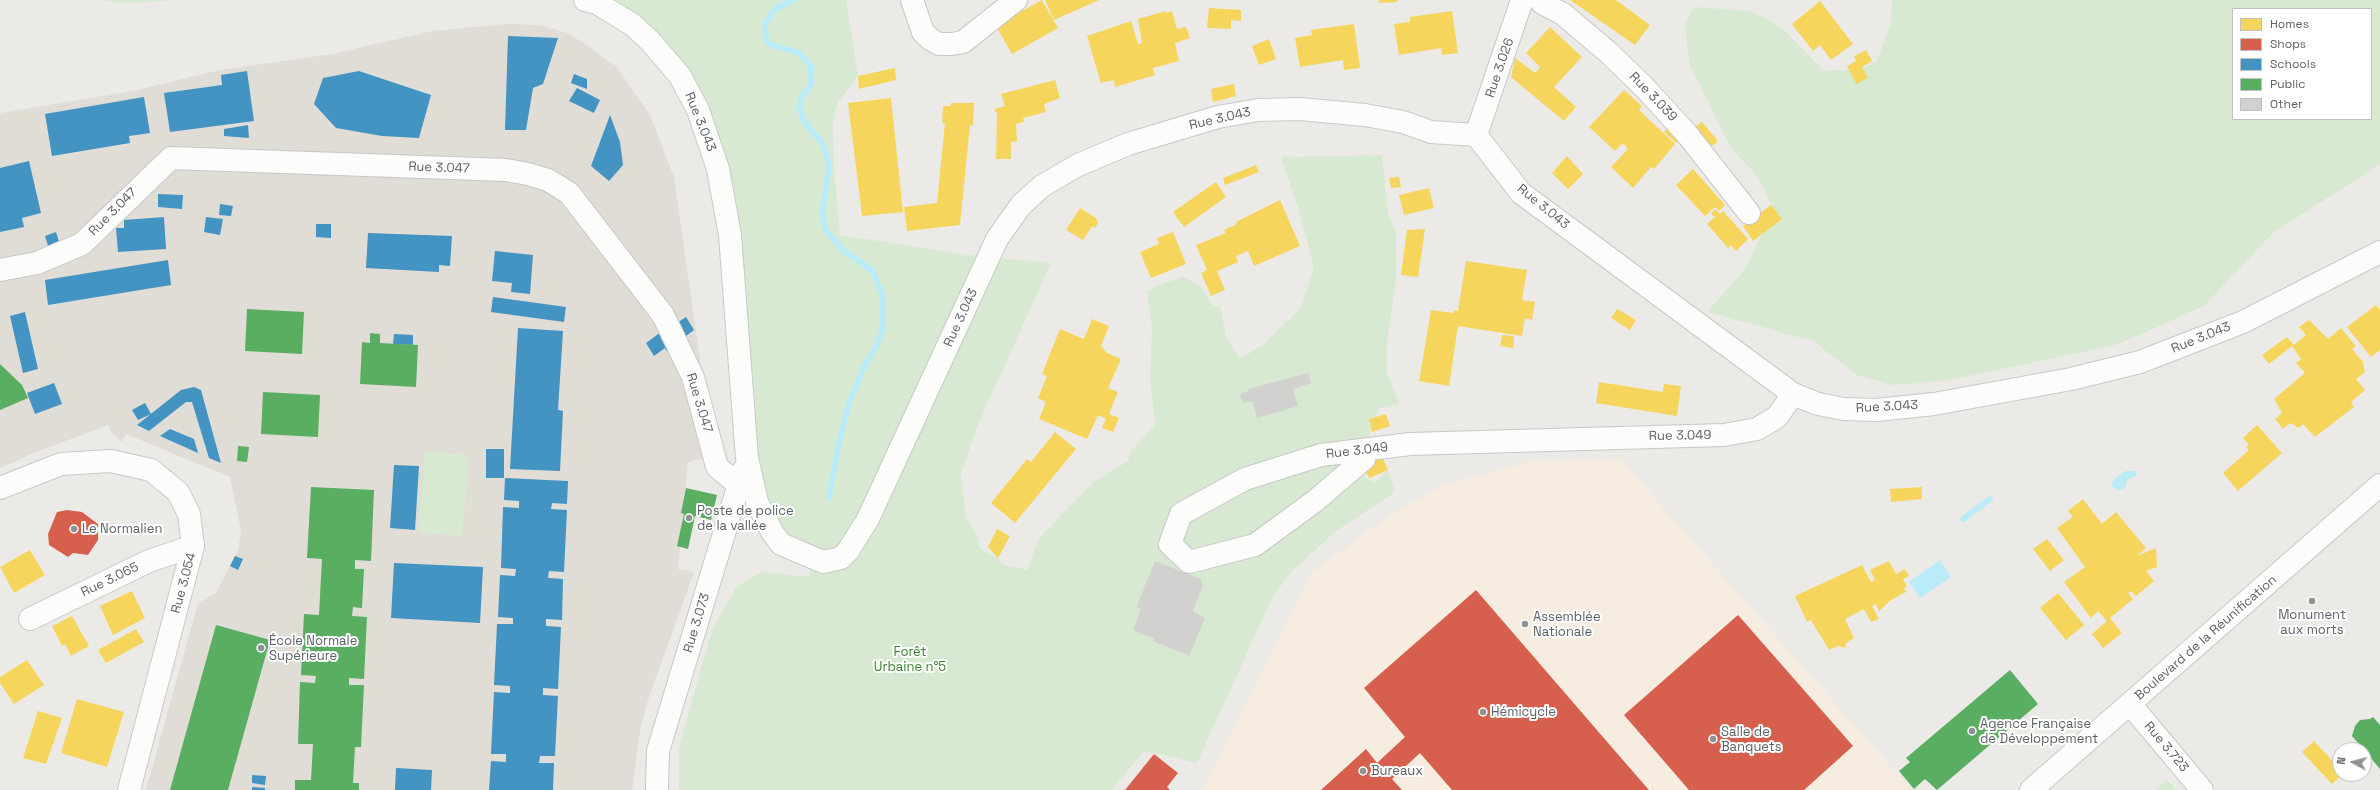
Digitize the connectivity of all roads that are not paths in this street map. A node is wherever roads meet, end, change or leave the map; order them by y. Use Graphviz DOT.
graph roads {
  1 [pos="912,0"];
  2 [pos="1016,0"];
  3 [pos="1522,0"];
  4 [pos="1540,0"];
  5 [pos="595,1"];
  6 [pos="1476,135"];
  7 [pos="1749,213"];
  8 [pos="2380,252"];
  9 [pos="0,270"];
  10 [pos="1793,394"];
  11 [pos="747,458"];
  12 [pos="1364,459"];
  13 [pos="739,485"];
  14 [pos="2380,485"];
  15 [pos="0,488"];
  16 [pos="193,546"];
  17 [pos="30,619"];
  18 [pos="2130,704"];
  19 [pos="129,790"];
  20 [pos="657,790"];
  21 [pos="2031,790"];
  22 [pos="2202,790"];
  1 -- 2 [label="street"];
  3 -- 6 [label="street, Rue 3.026"];
  4 -- 7 [label="street, Rue 3.039"];
  5 -- 11 [label="street, Rue 3.043"];
  6 -- 10 [label="street, Rue 3.043"];
  6 -- 11 [label="street, Rue 3.043"];
  8 -- 10 [label="street, Rue 3.043"];
  9 -- 13 [label="street, Rue 3.047"];
  10 -- 12 [label="street, Rue 3.049"];
  11 -- 13 [label="street, Rue 3.073"];
  13 -- 20 [label="street, Rue 3.073"];
  14 -- 18 [label="street, Boulevard de la Réunification"];
  15 -- 16 [label="street, Rue 3.054"];
  16 -- 17 [label="street, Rue 3.065"];
  16 -- 19 [label="street, Rue 3.054"];
  18 -- 21 [label="street, Boulevard de la Réunification"];
  18 -- 22 [label="street, Rue 3.723"];
}
